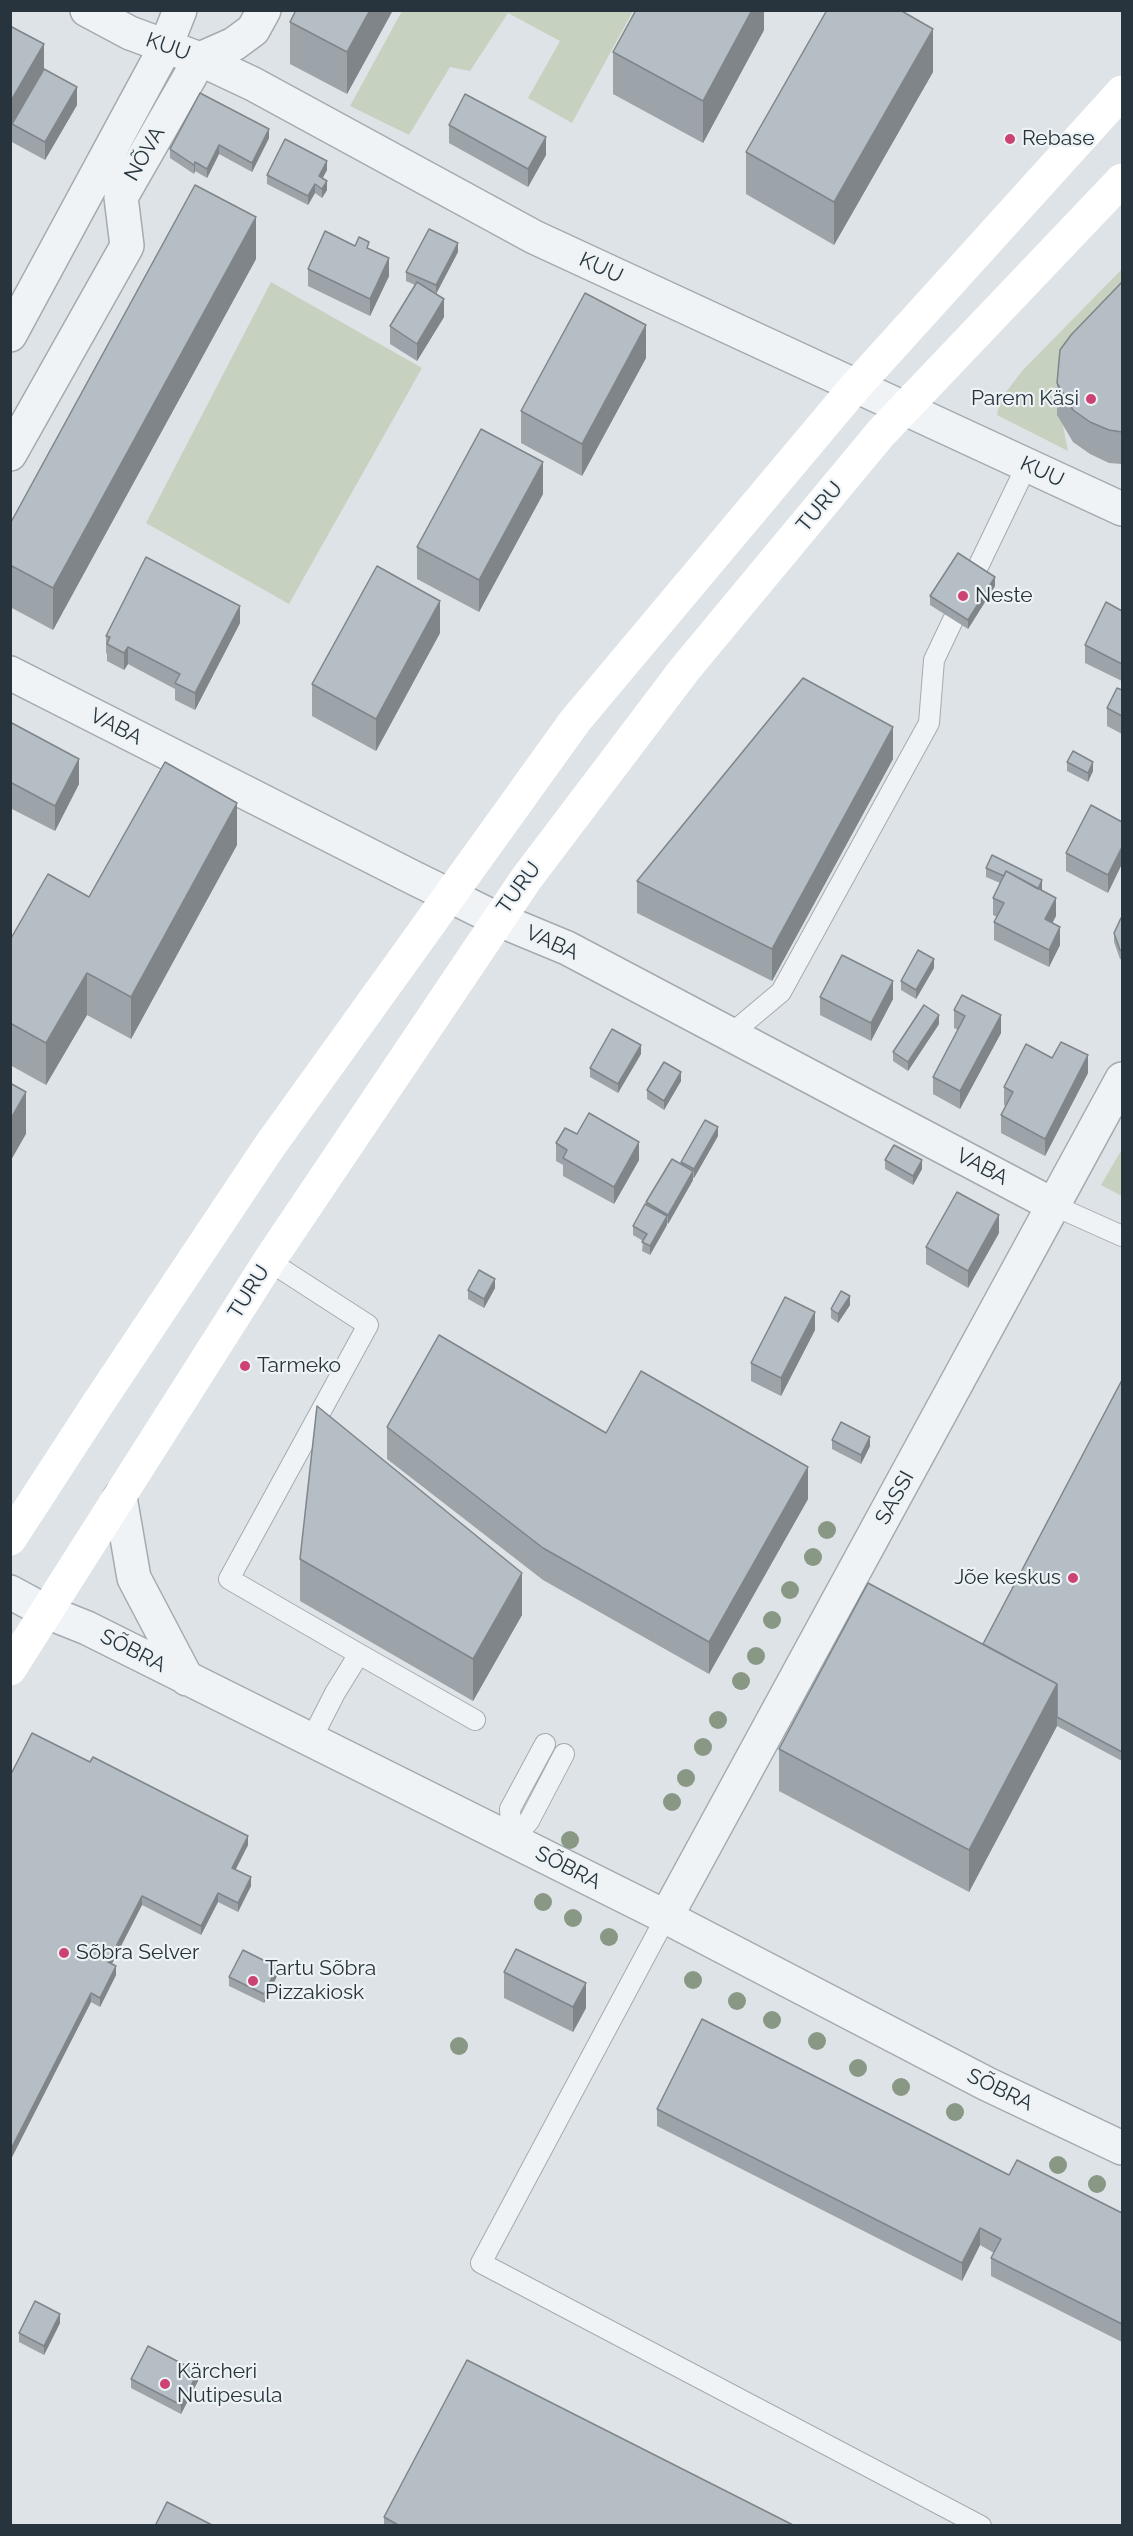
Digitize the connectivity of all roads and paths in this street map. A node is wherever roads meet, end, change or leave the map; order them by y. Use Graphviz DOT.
graph roads {
  1 [pos="87,10"];
  2 [pos="180,10"];
  3 [pos="264,10"];
  4 [pos="165,48"];
  5 [pos="200,59"];
  6 [pos="1122,92"];
  7 [pos="1122,180"];
  8 [pos="10,335"];
  9 [pos="855,387"];
  10 [pos="904,410"];
  11 [pos="10,454"];
  12 [pos="1027,465"];
  13 [pos="1122,509"];
  14 [pos="975,573"];
  15 [pos="953,620"];
  16 [pos="10,673"];
  17 [pos="449,894"];
  18 [pos="497,919"];
  19 [pos="731,1034"];
  20 [pos="1122,1079"];
  21 [pos="1055,1206"];
  22 [pos="1122,1236"];
  23 [pos="269,1260"];
  24 [pos="120,1497"];
  25 [pos="10,1539"];
  26 [pos="10,1592"];
  27 [pos="46,1612"];
  28 [pos="359,1654"];
  29 [pos="10,1669"];
  30 [pos="187,1678"];
  31 [pos="475,1720"];
  32 [pos="311,1740"];
  33 [pos="545,1744"];
  34 [pos="564,1754"];
  35 [pos="512,1840"];
  36 [pos="666,1917"];
  37 [pos="1122,2148"];
  38 [pos="981,2526"];
  1 -- 4 [label="street, KUU"];
  2 -- 4 [label="street, NÕVA"];
  3 -- 5 [label="street"];
  4 -- 5 [label="street, KUU"];
  4 -- 8 [label="street, NÕVA"];
  5 -- 9 [label="street, KUU"];
  5 -- 11 [label="street, NÕVA"];
  6 -- 9 [label="main road"];
  7 -- 10 [label="main road, TURU"];
  9 -- 10 [label="street, KUU"];
  9 -- 17 [label="main road"];
  10 -- 12 [label="street, KUU"];
  10 -- 18 [label="main road, TURU"];
  12 -- 13 [label="street, KUU"];
  12 -- 14 [label="lane"];
  15 -- 19 [label="lane"];
  16 -- 17 [label="street, VABA"];
  17 -- 18 [label="street, VABA"];
  17 -- 25 [label="main road"];
  18 -- 19 [label="street, VABA"];
  18 -- 23 [label="main road, TURU"];
  19 -- 21 [label="street, VABA"];
  20 -- 21 [label="street, SASSI"];
  21 -- 22 [label="lane"];
  21 -- 36 [label="street, SASSI"];
  23 -- 24 [label="main road, TURU"];
  23 -- 28 [label="lane"];
  24 -- 27 [label="main road, TURU"];
  24 -- 30 [label="street"];
  26 -- 27 [label="street, SÕBRA"];
  27 -- 29 [label="main road, TURU"];
  27 -- 30 [label="street, SÕBRA"];
  28 -- 31 [label="lane"];
  28 -- 32 [label="lane"];
  30 -- 32 [label="street, SÕBRA"];
  32 -- 35 [label="street, SÕBRA"];
  33 -- 35 [label="lane"];
  34 -- 35 [label="lane"];
  35 -- 36 [label="street, SÕBRA"];
  36 -- 37 [label="street, SÕBRA"];
  36 -- 38 [label="lane"];
}
